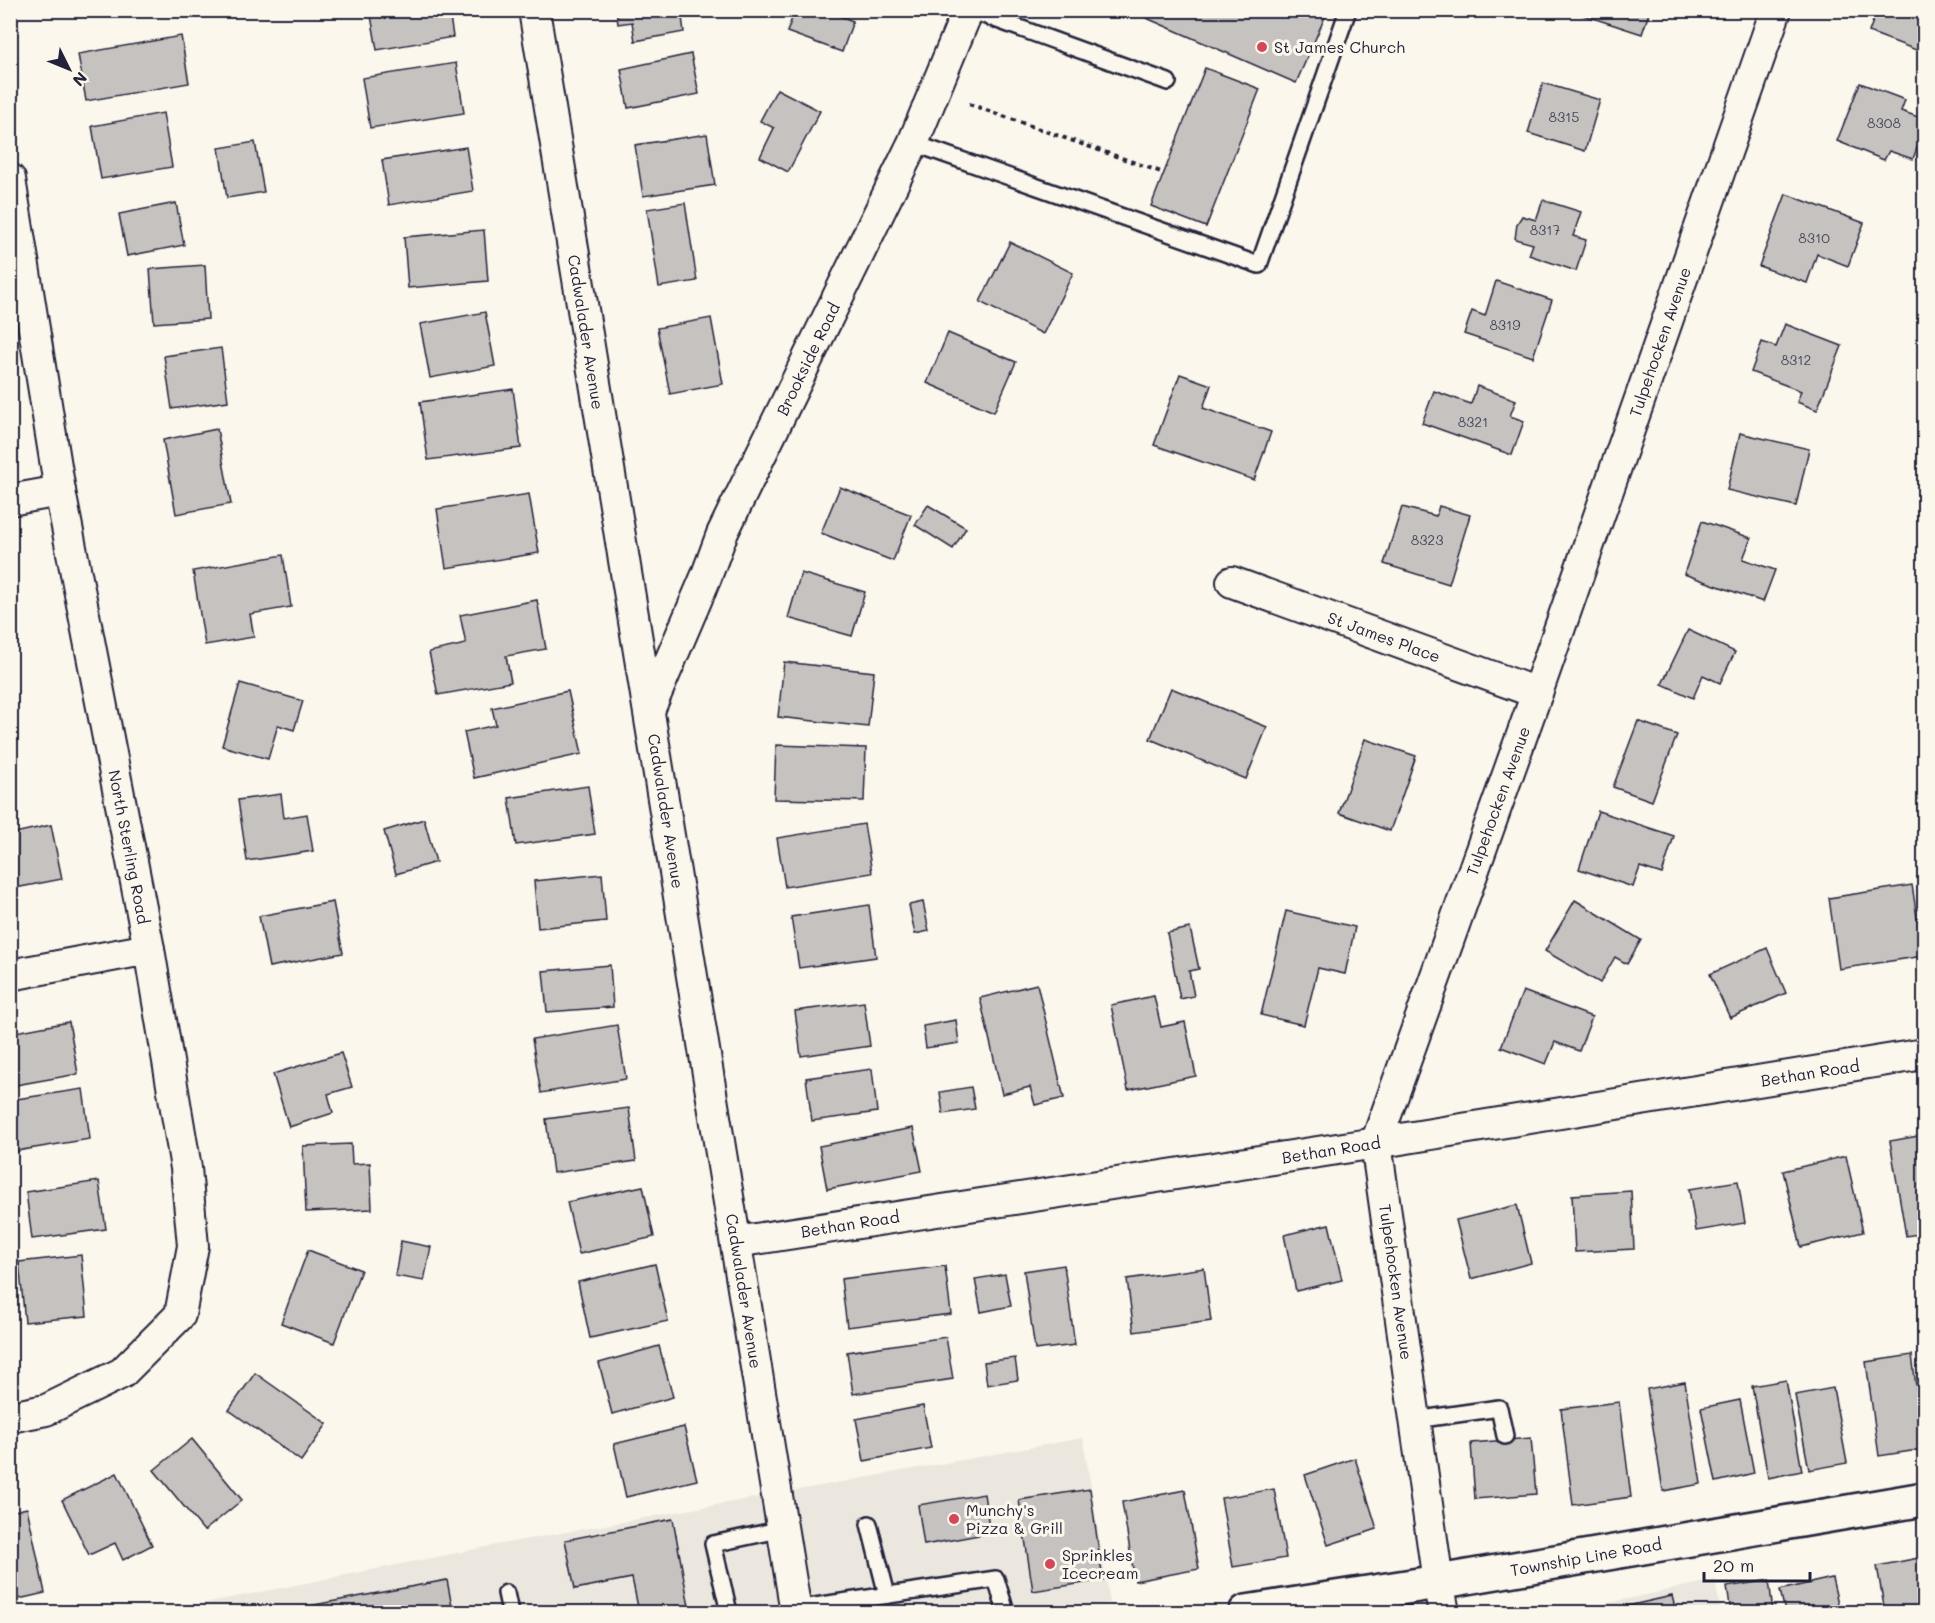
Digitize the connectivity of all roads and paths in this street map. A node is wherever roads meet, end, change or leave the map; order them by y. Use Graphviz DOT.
graph roads {
  1 [pos="534,10"];
  2 [pos="969,10"];
  3 [pos="1348,10"];
  4 [pos="1776,10"];
  5 [pos="1168,82"];
  6 [pos="969,104"];
  7 [pos="914,143"];
  8 [pos="1164,173"];
  9 [pos="10,179"];
  10 [pos="60,491"];
  11 [pos="10,500"];
  12 [pos="1232,582"];
  13 [pos="1537,693"];
  14 [pos="650,708"];
  15 [pos="149,950"];
  16 [pos="10,975"];
  17 [pos="1924,1054"];
  18 [pos="1376,1143"];
  19 [pos="736,1242"];
  20 [pos="10,1417"];
  21 [pos="1415,1420"];
  22 [pos="1505,1436"];
  23 [pos="1924,1499"];
  24 [pos="869,1524"];
  25 [pos="783,1529"];
  26 [pos="506,1593"];
  27 [pos="887,1595"];
  28 [pos="1441,1597"];
  29 [pos="796,1611"];
  30 [pos="510,1612"];
  31 [pos="729,1612"];
  32 [pos="1006,1612"];
  33 [pos="1246,1612"];
  1 -- 14 [label="street, Cadwalader Avenue"];
  2 -- 5 [label="lane"];
  2 -- 7 [label="street, Brookside Road"];
  3 -- 7 [label="lane"];
  4 -- 13 [label="street, Tulpehocken Avenue"];
  6 -- 8 [label="path"];
  7 -- 14 [label="street, Brookside Road"];
  9 -- 10 [label="street, North Sterling Road"];
  10 -- 11 [label="street"];
  10 -- 15 [label="street, North Sterling Road"];
  12 -- 13 [label="street, St James Place"];
  13 -- 18 [label="street, Tulpehocken Avenue"];
  14 -- 19 [label="street, Cadwalader Avenue"];
  15 -- 16 [label="street"];
  15 -- 20 [label="street, North Sterling Road"];
  17 -- 18 [label="street, Bethan Road"];
  18 -- 19 [label="street, Bethan Road"];
  18 -- 21 [label="street, Tulpehocken Avenue"];
  19 -- 25 [label="street, Cadwalader Avenue"];
  21 -- 22 [label="lane"];
  21 -- 28 [label="street, Tulpehocken Avenue"];
  23 -- 28 [label="main road, Township Line Road"];
  24 -- 27 [label="lane"];
  25 -- 29 [label="street, Cadwalader Avenue"];
  25 -- 31 [label="lane"];
  26 -- 30 [label="lane"];
  27 -- 29 [label="lane"];
  27 -- 32 [label="lane"];
  28 -- 33 [label="main road, Township Line Road"];
}
